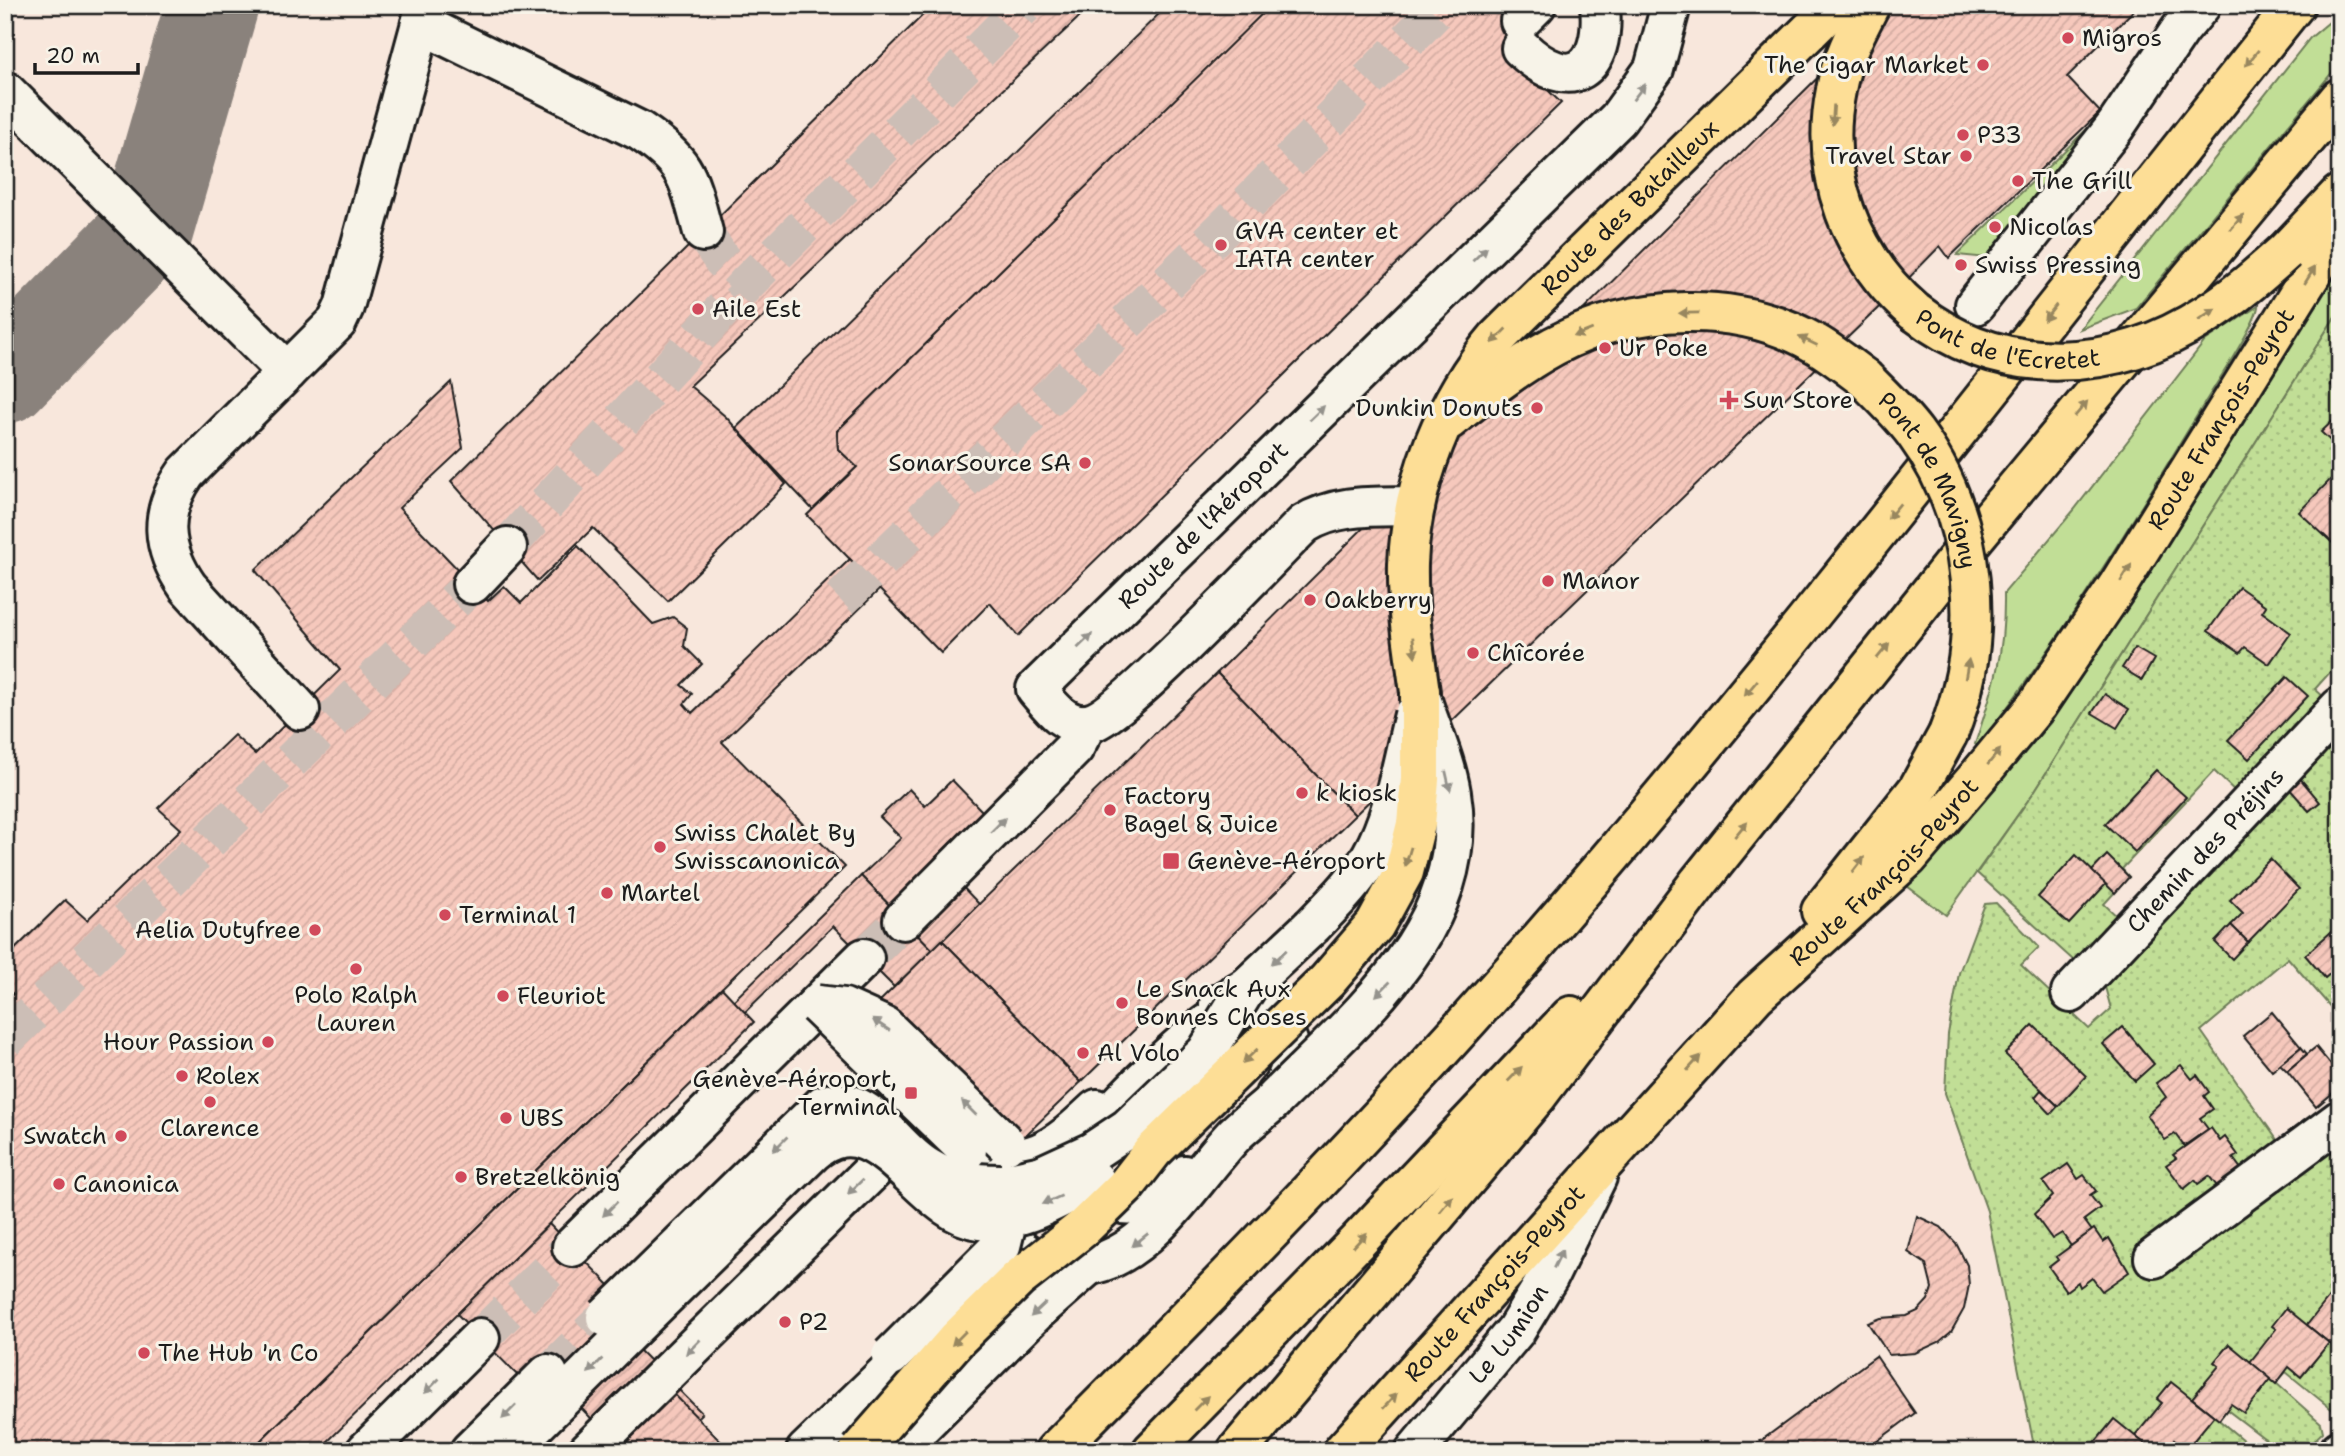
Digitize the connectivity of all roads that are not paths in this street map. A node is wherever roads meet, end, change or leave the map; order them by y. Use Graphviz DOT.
graph roads {
  1 [pos="1600,5"];
  2 [pos="1671,5"];
  3 [pos="1836,5"];
  4 [pos="1870,5"];
  5 [pos="2201,5"];
  6 [pos="2295,5"];
  7 [pos="423,15"];
  8 [pos="1525,25"];
  9 [pos="5,91"];
  10 [pos="2340,98"];
  11 [pos="2340,194"];
  12 [pos="2340,228"];
  13 [pos="703,232"];
  14 [pos="1975,305"];
  15 [pos="287,372"];
  16 [pos="1442,426"];
  17 [pos="1415,506"];
  18 [pos="507,547"];
  19 [pos="472,584"];
  20 [pos="1420,692"];
  21 [pos="2340,706"];
  22 [pos="300,710"];
  23 [pos="1087,724"];
  24 [pos="1699,882"];
  25 [pos="903,920"];
  26 [pos="864,958"];
  27 [pos="2071,993"];
  28 [pos="1755,996"];
  29 [pos="817,1005"];
  30 [pos="1274,1099"];
  31 [pos="2340,1120"];
  32 [pos="1235,1134"];
  33 [pos="904,1140"];
  34 [pos="1153,1151"];
  35 [pos="1602,1167"];
  36 [pos="1101,1177"];
  37 [pos="1015,1183"];
  38 [pos="1086,1246"];
  39 [pos="572,1247"];
  40 [pos="2154,1258"];
  41 [pos="615,1327"];
  42 [pos="480,1338"];
  43 [pos="366,1451"];
  44 [pos="470,1451"];
  45 [pos="509,1451"];
  46 [pos="588,1451"];
  47 [pos="795,1451"];
  48 [pos="806,1451"];
  49 [pos="859,1451"];
  50 [pos="897,1451"];
  51 [pos="1055,1451"];
  52 [pos="1153,1451"];
  53 [pos="1237,1451"];
  54 [pos="1343,1451"];
  55 [pos="1415,1451"];
  1 -- 8 [label="street"];
  23 -- 2 [label="street, Route de l'Aéroport, one-way"];
  3 -- 16 [label="main road, Route des Batailleux, one-way"];
  4 -- 11 [label="main road, Pont de l'Ecretet, one-way, bridge"];
  5 -- 14 [label="street"];
  6 -- 51 [label="main road, one-way"];
  7 -- 13 [label="street"];
  7 -- 15 [label="street"];
  9 -- 15 [label="street"];
  24 -- 10 [label="main road, one-way"];
  28 -- 12 [label="main road, Route François-Peyrot, one-way"];
  15 -- 22 [label="street"];
  16 -- 17 [label="main road, Route des Batailleux"];
  28 -- 16 [label="main road, Pont de Mavigny, one-way, bridge"];
  17 -- 20 [label="main road, Route des Batailleux, one-way"];
  17 -- 23 [label="street"];
  18 -- 19 [label="street"];
  20 -- 30 [label="street, one-way, bridge"];
  20 -- 34 [label="main road, Route des Batailleux, one-way, bridge"];
  20 -- 37 [label="street, one-way, bridge"];
  21 -- 27 [label="street, Chemin des Préjins"];
  25 -- 23 [label="street, one-way"];
  52 -- 24 [label="main road, one-way"];
  53 -- 24 [label="main road, one-way"];
  26 -- 29 [label="street"];
  35 -- 28 [label="main road, Route François-Peyrot, one-way"];
  29 -- 37 [label="street, bridge"];
  37 -- 29 [label="street, one-way, bridge"];
  29 -- 39 [label="street, one-way"];
  30 -- 32 [label="street"];
  30 -- 32 [label="street"];
  31 -- 40 [label="street"];
  32 -- 38 [label="street, one-way"];
  33 -- 37 [label="street"];
  33 -- 45 [label="street, one-way"];
  33 -- 46 [label="street, one-way"];
  34 -- 36 [label="street"];
  34 -- 38 [label="main road, Route des Batailleux, bridge"];
  54 -- 35 [label="main road, Route François-Peyrot, one-way"];
  55 -- 35 [label="street, Le Lumion, one-way"];
  36 -- 37 [label="street, one-way, bridge"];
  36 -- 38 [label="street"];
  37 -- 38 [label="street"];
  37 -- 41 [label="street, one-way, bridge"];
  37 -- 47 [label="street, bridge"];
  37 -- 48 [label="street"];
  38 -- 49 [label="main road, Route des Batailleux, one-way, bridge"];
  38 -- 50 [label="street, one-way"];
  42 -- 43 [label="street, one-way"];
  45 -- 44 [label="street, one-way"];
}
